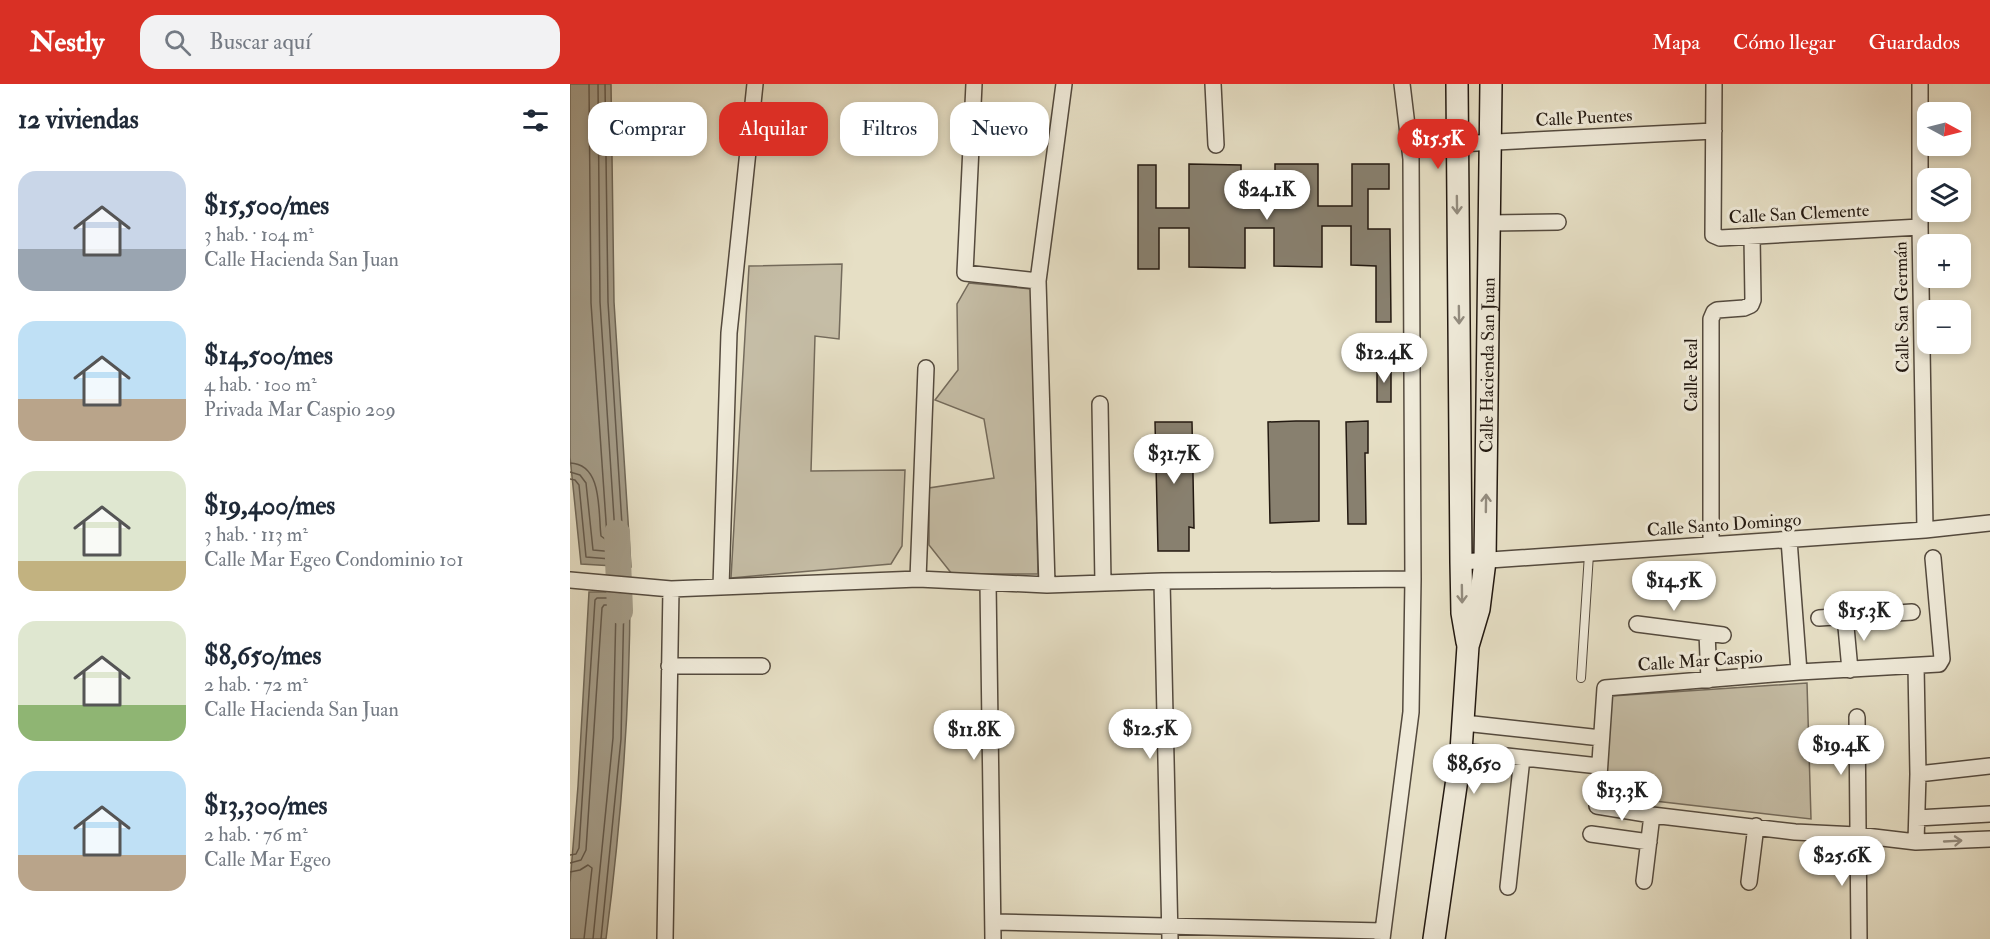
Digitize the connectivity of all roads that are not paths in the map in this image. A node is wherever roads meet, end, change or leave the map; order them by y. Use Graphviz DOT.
graph roads {
  1 [pos="755,84"];
  2 [pos="974,84"];
  3 [pos="1064,84"];
  4 [pos="1213,84"];
  5 [pos="1402,84"];
  6 [pos="1457,84"];
  7 [pos="1491,84"];
  8 [pos="1714,84"];
  9 [pos="1920,84"];
  10 [pos="1714,131"];
  11 [pos="1490,143"];
  12 [pos="1457,144"];
  13 [pos="1216,145"];
  14 [pos="1558,222"];
  15 [pos="1490,223"];
  16 [pos="1920,227"];
  17 [pos="1752,236"];
  18 [pos="1038,280"];
  19 [pos="926,368"];
  20 [pos="1100,404"];
  21 [pos="1990,524"];
  22 [pos="1925,530"];
  23 [pos="1789,540"];
  24 [pos="1711,545"];
  25 [pos="1589,554"];
  26 [pos="1933,558"];
  27 [pos="1485,561"];
  28 [pos="1461,562"];
  29 [pos="918,579"];
  30 [pos="1413,579"];
  31 [pos="570,580"];
  32 [pos="1162,581"];
  33 [pos="988,583"];
  34 [pos="1103,583"];
  35 [pos="1047,585"];
  36 [pos="721,587"];
  37 [pos="671,589"];
  38 [pos="1912,612"];
  39 [pos="1845,616"];
  40 [pos="1819,618"];
  41 [pos="1637,624"];
  42 [pos="1707,633"];
  43 [pos="1723,635"];
  44 [pos="1468,646"];
  45 [pos="669,666"];
  46 [pos="762,666"];
  47 [pos="1916,666"];
  48 [pos="1850,670"];
  49 [pos="1799,672"];
  50 [pos="1581,678"];
  51 [pos="1709,680"];
  52 [pos="1857,717"];
  53 [pos="1464,723"];
  54 [pos="1601,738"];
  55 [pos="1461,751"];
  56 [pos="1522,758"];
  57 [pos="1599,766"];
  58 [pos="1990,766"];
  59 [pos="1918,774"];
  60 [pos="1652,814"];
  61 [pos="1990,814"];
  62 [pos="1917,818"];
  63 [pos="1756,826"];
  64 [pos="1591,834"];
  65 [pos="1857,835"];
  66 [pos="1990,839"];
  67 [pos="1648,842"];
  68 [pos="1916,843"];
  69 [pos="1644,881"];
  70 [pos="1749,882"];
  71 [pos="1508,887"];
  72 [pos="993,922"];
  73 [pos="1170,933"];
  74 [pos="1382,935"];
  75 [pos="665,939"];
  76 [pos="993,939"];
  77 [pos="1434,939"];
  78 [pos="1859,939"];
  1 -- 36 [label="street"];
  2 -- 18 [label="street"];
  3 -- 18 [label="street"];
  4 -- 13 [label="street"];
  5 -- 30 [label="street"];
  6 -- 12 [label="main road, Calle Hacienda San Juan"];
  7 -- 11 [label="main road, Calle Hacienda San Juan"];
  8 -- 10 [label="street"];
  9 -- 16 [label="street, Calle San Germán"];
  10 -- 11 [label="street, Calle Puentes"];
  10 -- 17 [label="street, Calle San Clemente"];
  11 -- 12 [label="street, Calle Puentes"];
  11 -- 15 [label="main road, Calle Hacienda San Juan"];
  12 -- 28 [label="main road, Calle Hacienda San Juan, one-way"];
  14 -- 15 [label="street"];
  27 -- 15 [label="main road, Calle Hacienda San Juan, one-way"];
  16 -- 17 [label="street, Calle San Clemente"];
  16 -- 22 [label="street, Calle San Germán"];
  17 -- 24 [label="street, Calle Real"];
  18 -- 35 [label="street"];
  19 -- 29 [label="street"];
  20 -- 34 [label="street"];
  21 -- 22 [label="street, Calle Santo Domingo"];
  22 -- 23 [label="street, Calle Santo Domingo"];
  23 -- 24 [label="street, Calle Santo Domingo"];
  23 -- 49 [label="street"];
  24 -- 25 [label="street, Calle Santo Domingo"];
  25 -- 27 [label="street, Calle Santo Domingo"];
  25 -- 50 [label="lane"];
  26 -- 47 [label="street, Calle Mar Caspio"];
  27 -- 28 [label="street, Calle Santo Domingo"];
  27 -- 44 [label="main road, Calle Hacienda San Juan"];
  28 -- 44 [label="main road, Calle Hacienda San Juan, one-way"];
  29 -- 33 [label="street"];
  29 -- 36 [label="street"];
  30 -- 32 [label="street"];
  30 -- 74 [label="street"];
  31 -- 37 [label="street"];
  32 -- 34 [label="street"];
  32 -- 73 [label="street"];
  33 -- 35 [label="street"];
  33 -- 72 [label="street"];
  34 -- 35 [label="street"];
  36 -- 37 [label="street"];
  37 -- 45 [label="street"];
  38 -- 39 [label="street"];
  39 -- 40 [label="street"];
  39 -- 48 [label="street"];
  41 -- 42 [label="street"];
  42 -- 43 [label="street"];
  42 -- 51 [label="street"];
  44 -- 53 [label="main road, Calle Hacienda San Juan"];
  45 -- 46 [label="street"];
  45 -- 75 [label="street"];
  47 -- 48 [label="street, Calle Mar Caspio"];
  47 -- 59 [label="street"];
  48 -- 49 [label="street, Calle Mar Caspio"];
  49 -- 51 [label="street, Calle Mar Caspio"];
  51 -- 54 [label="street, Calle Mar Caspio"];
  52 -- 65 [label="street"];
  53 -- 54 [label="street"];
  53 -- 55 [label="main road, Calle Hacienda San Juan"];
  54 -- 57 [label="street, Calle Mar Caspio"];
  55 -- 56 [label="street"];
  55 -- 77 [label="main road, Calle Hacienda San Juan"];
  56 -- 57 [label="street"];
  56 -- 71 [label="street"];
  57 -- 60 [label="street, Calle Mar Caspio"];
  58 -- 59 [label="street"];
  59 -- 62 [label="street"];
  60 -- 63 [label="street"];
  60 -- 67 [label="street"];
  61 -- 62 [label="street"];
  62 -- 68 [label="street"];
  63 -- 65 [label="street"];
  63 -- 70 [label="street"];
  64 -- 67 [label="street"];
  65 -- 68 [label="street"];
  65 -- 78 [label="street"];
  68 -- 66 [label="street, one-way"];
  67 -- 69 [label="street"];
  72 -- 73 [label="street"];
  72 -- 76 [label="street"];
  73 -- 74 [label="street"];
}
